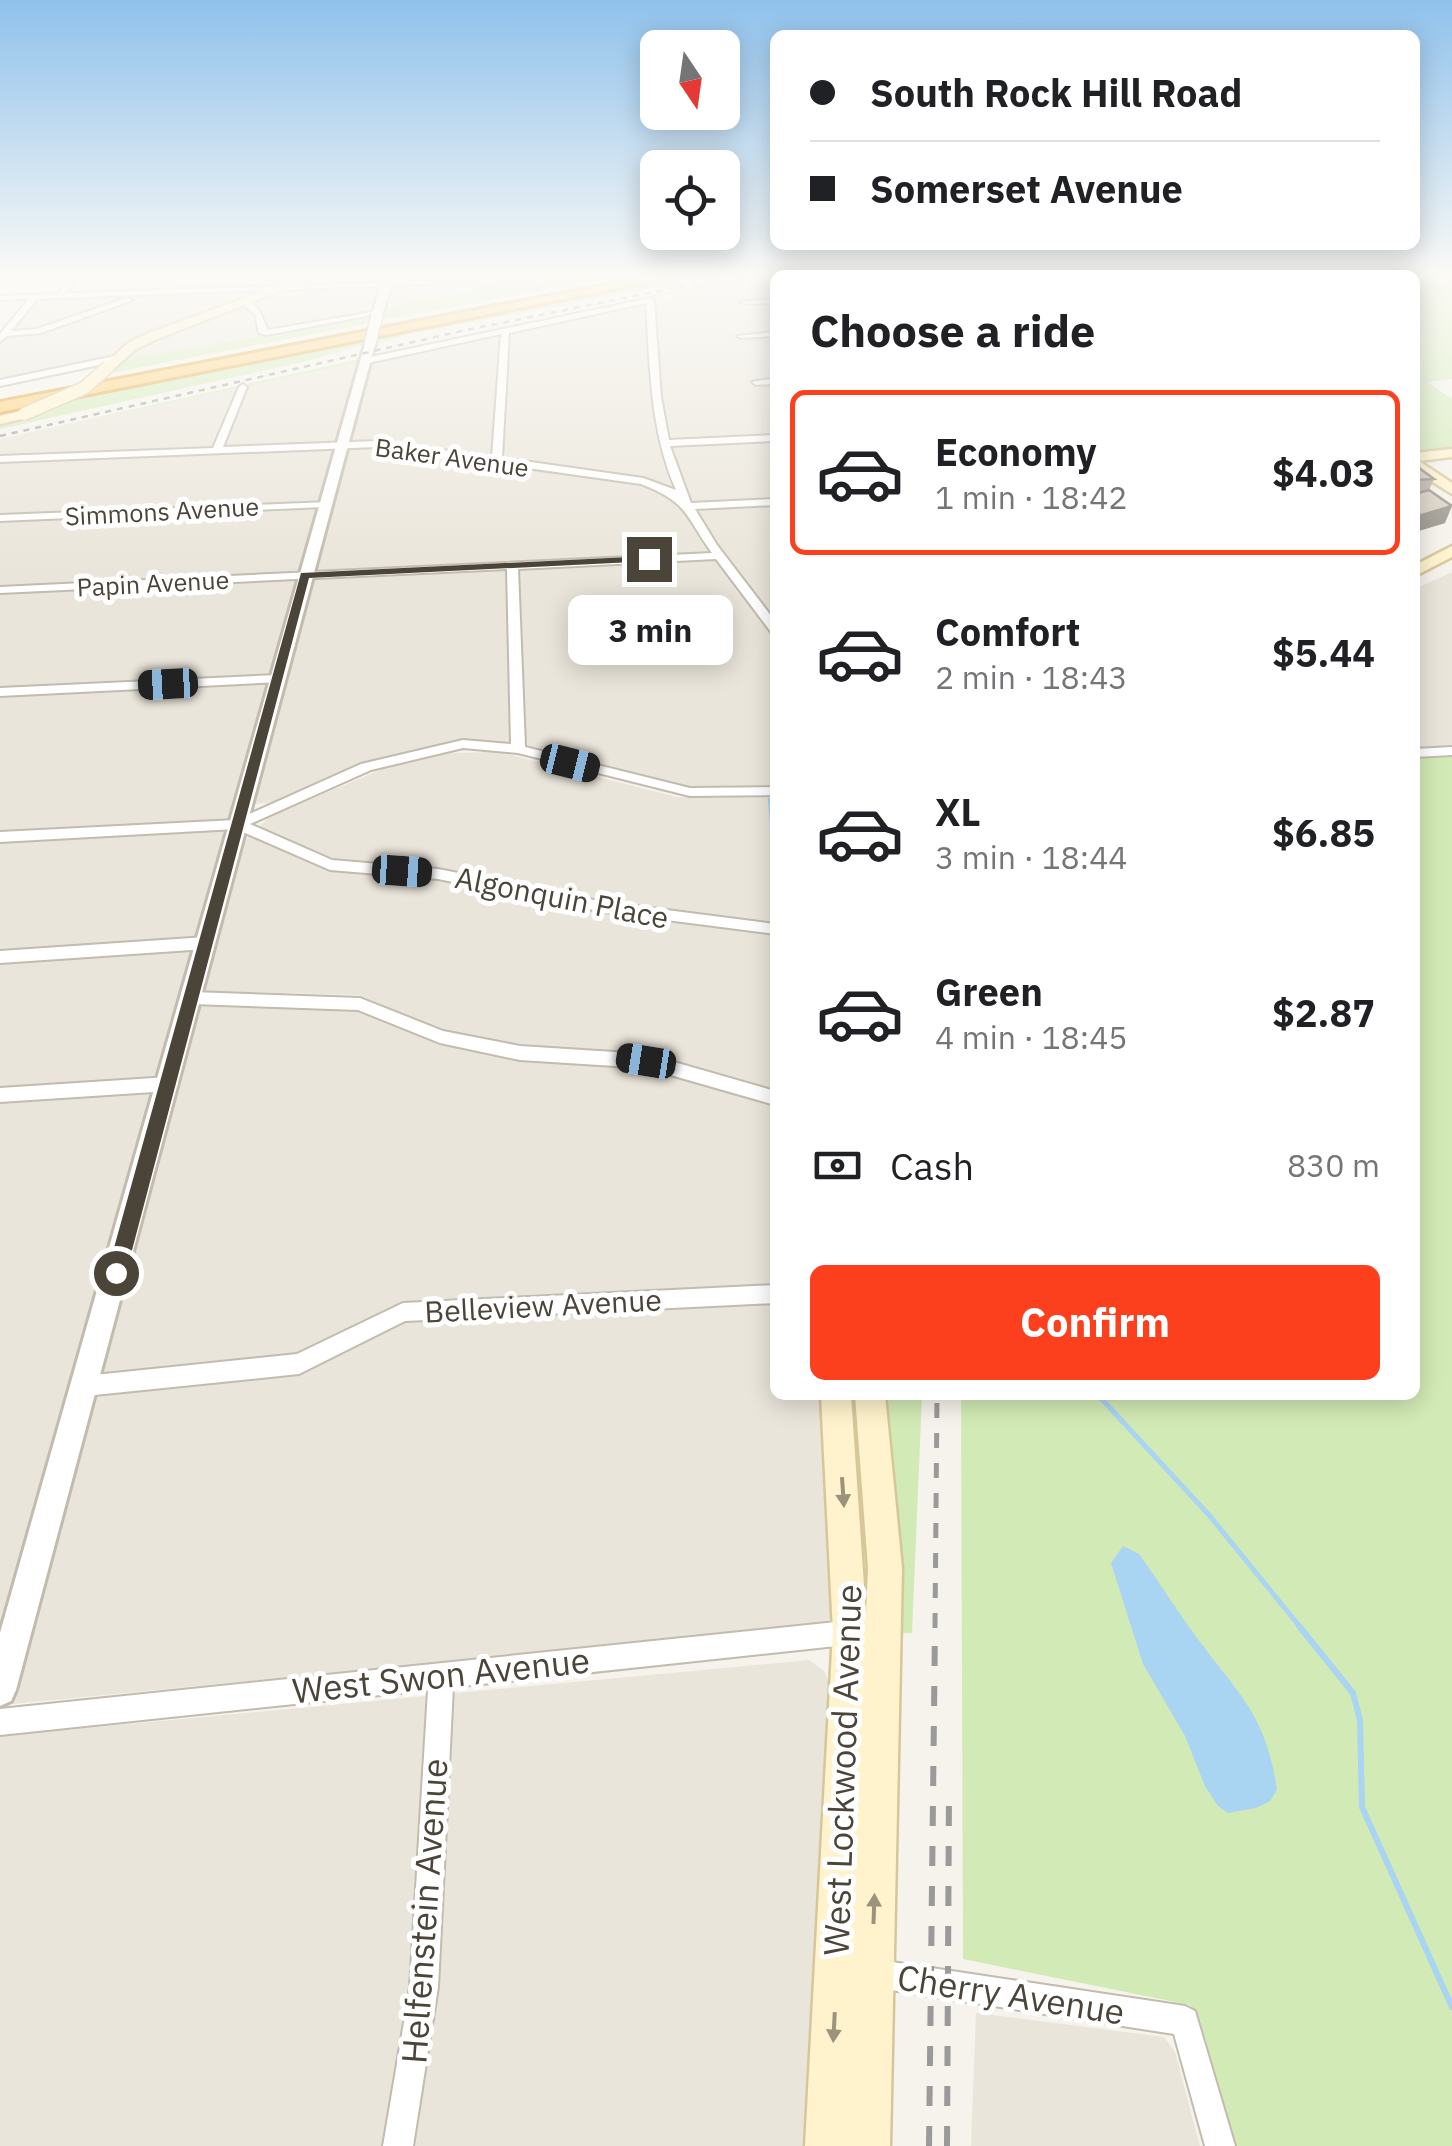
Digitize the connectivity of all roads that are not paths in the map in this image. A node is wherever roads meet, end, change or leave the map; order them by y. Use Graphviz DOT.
graph roads {
  1 [pos="34,375"];
  2 [pos="98,375"];
  3 [pos="119,375"];
  4 [pos="163,375"];
  5 [pos="361,375"];
  6 [pos="503,375"];
  7 [pos="657,375"];
  8 [pos="770,381"];
  9 [pos="756,382"];
  10 [pos="0,383"];
  11 [pos="242,388"];
  12 [pos="0,398"];
  13 [pos="0,407"];
  14 [pos="0,420"];
  15 [pos="770,438"];
  16 [pos="664,443"];
  17 [pos="341,444"];
  18 [pos="217,450"];
  19 [pos="1452,457"];
  20 [pos="0,459"];
  21 [pos="497,462"];
  22 [pos="1420,462"];
  23 [pos="1420,466"];
  24 [pos="672,471"];
  25 [pos="650,483"];
  26 [pos="1452,490"];
  27 [pos="770,502"];
  28 [pos="325,504"];
  29 [pos="687,506"];
  30 [pos="0,518"];
  31 [pos="718,556"];
  32 [pos="1450,558"];
  33 [pos="512,566"];
  34 [pos="1420,568"];
  35 [pos="305,576"];
  36 [pos="1420,582"];
  37 [pos="0,590"];
  38 [pos="770,623"];
  39 [pos="277,679"];
  40 [pos="0,692"];
  41 [pos="518,750"];
  42 [pos="1452,751"];
  43 [pos="1420,753"];
  44 [pos="770,791"];
  45 [pos="238,824"];
  46 [pos="0,837"];
  47 [pos="770,928"];
  48 [pos="206,943"];
  49 [pos="0,958"];
  50 [pos="192,998"];
  51 [pos="168,1084"];
  52 [pos="0,1095"];
  53 [pos="770,1097"];
  54 [pos="770,1294"];
  55 [pos="85,1386"];
  56 [pos="837,1400"];
  57 [pos="870,1400"];
  58 [pos="866,1631"];
  59 [pos="441,1674"];
  60 [pos="0,1690"];
  61 [pos="0,1722"];
  62 [pos="854,1970"];
  63 [pos="398,2146"];
  64 [pos="827,2146"];
  65 [pos="868,2146"];
  66 [pos="1220,2146"];
  1 -- 10 [label="street"];
  2 -- 14 [label="main road, bridge"];
  3 -- 12 [label="highway"];
  4 -- 13 [label="highway"];
  5 -- 17 [label="street"];
  6 -- 21 [label="street"];
  7 -- 16 [label="street"];
  8 -- 9 [label="street"];
  11 -- 18 [label="street"];
  15 -- 16 [label="street"];
  16 -- 24 [label="street"];
  17 -- 18 [label="street, Baker Avenue"];
  17 -- 21 [label="street, Baker Avenue"];
  17 -- 28 [label="street"];
  18 -- 20 [label="street, Baker Avenue"];
  19 -- 22 [label="main road"];
  21 -- 25 [label="street, Baker Avenue"];
  23 -- 26 [label="main road"];
  24 -- 25 [label="street"];
  24 -- 29 [label="street"];
  25 -- 29 [label="street, Baker Avenue"];
  27 -- 29 [label="street"];
  28 -- 30 [label="street, Simmons Avenue"];
  28 -- 35 [label="street"];
  29 -- 31 [label="street"];
  31 -- 33 [label="street, Papin Avenue"];
  31 -- 38 [label="street"];
  32 -- 34 [label="main road"];
  32 -- 36 [label="main road"];
  33 -- 35 [label="street, Papin Avenue"];
  33 -- 41 [label="street"];
  35 -- 37 [label="street, Papin Avenue"];
  35 -- 39 [label="street"];
  39 -- 40 [label="street"];
  39 -- 45 [label="street"];
  41 -- 44 [label="street"];
  41 -- 45 [label="street"];
  42 -- 43 [label="street"];
  45 -- 46 [label="street"];
  45 -- 47 [label="street, Algonquin Place"];
  45 -- 48 [label="street"];
  48 -- 49 [label="street"];
  48 -- 50 [label="street"];
  50 -- 51 [label="street"];
  50 -- 53 [label="street"];
  51 -- 52 [label="street"];
  51 -- 55 [label="street"];
  54 -- 55 [label="street, Belleview Avenue"];
  55 -- 60 [label="street"];
  56 -- 58 [label="main road, West Lockwood Avenue, one-way"];
  57 -- 58 [label="main road, West Lockwood Avenue"];
  58 -- 59 [label="street, West Swon Avenue"];
  58 -- 62 [label="main road, West Lockwood Avenue"];
  59 -- 61 [label="street, West Swon Avenue"];
  59 -- 63 [label="street, Helfenstein Avenue"];
  62 -- 64 [label="main road, West Lockwood Avenue, one-way"];
  62 -- 65 [label="main road, West Lockwood Avenue"];
  62 -- 66 [label="street, Cherry Avenue"];
}
